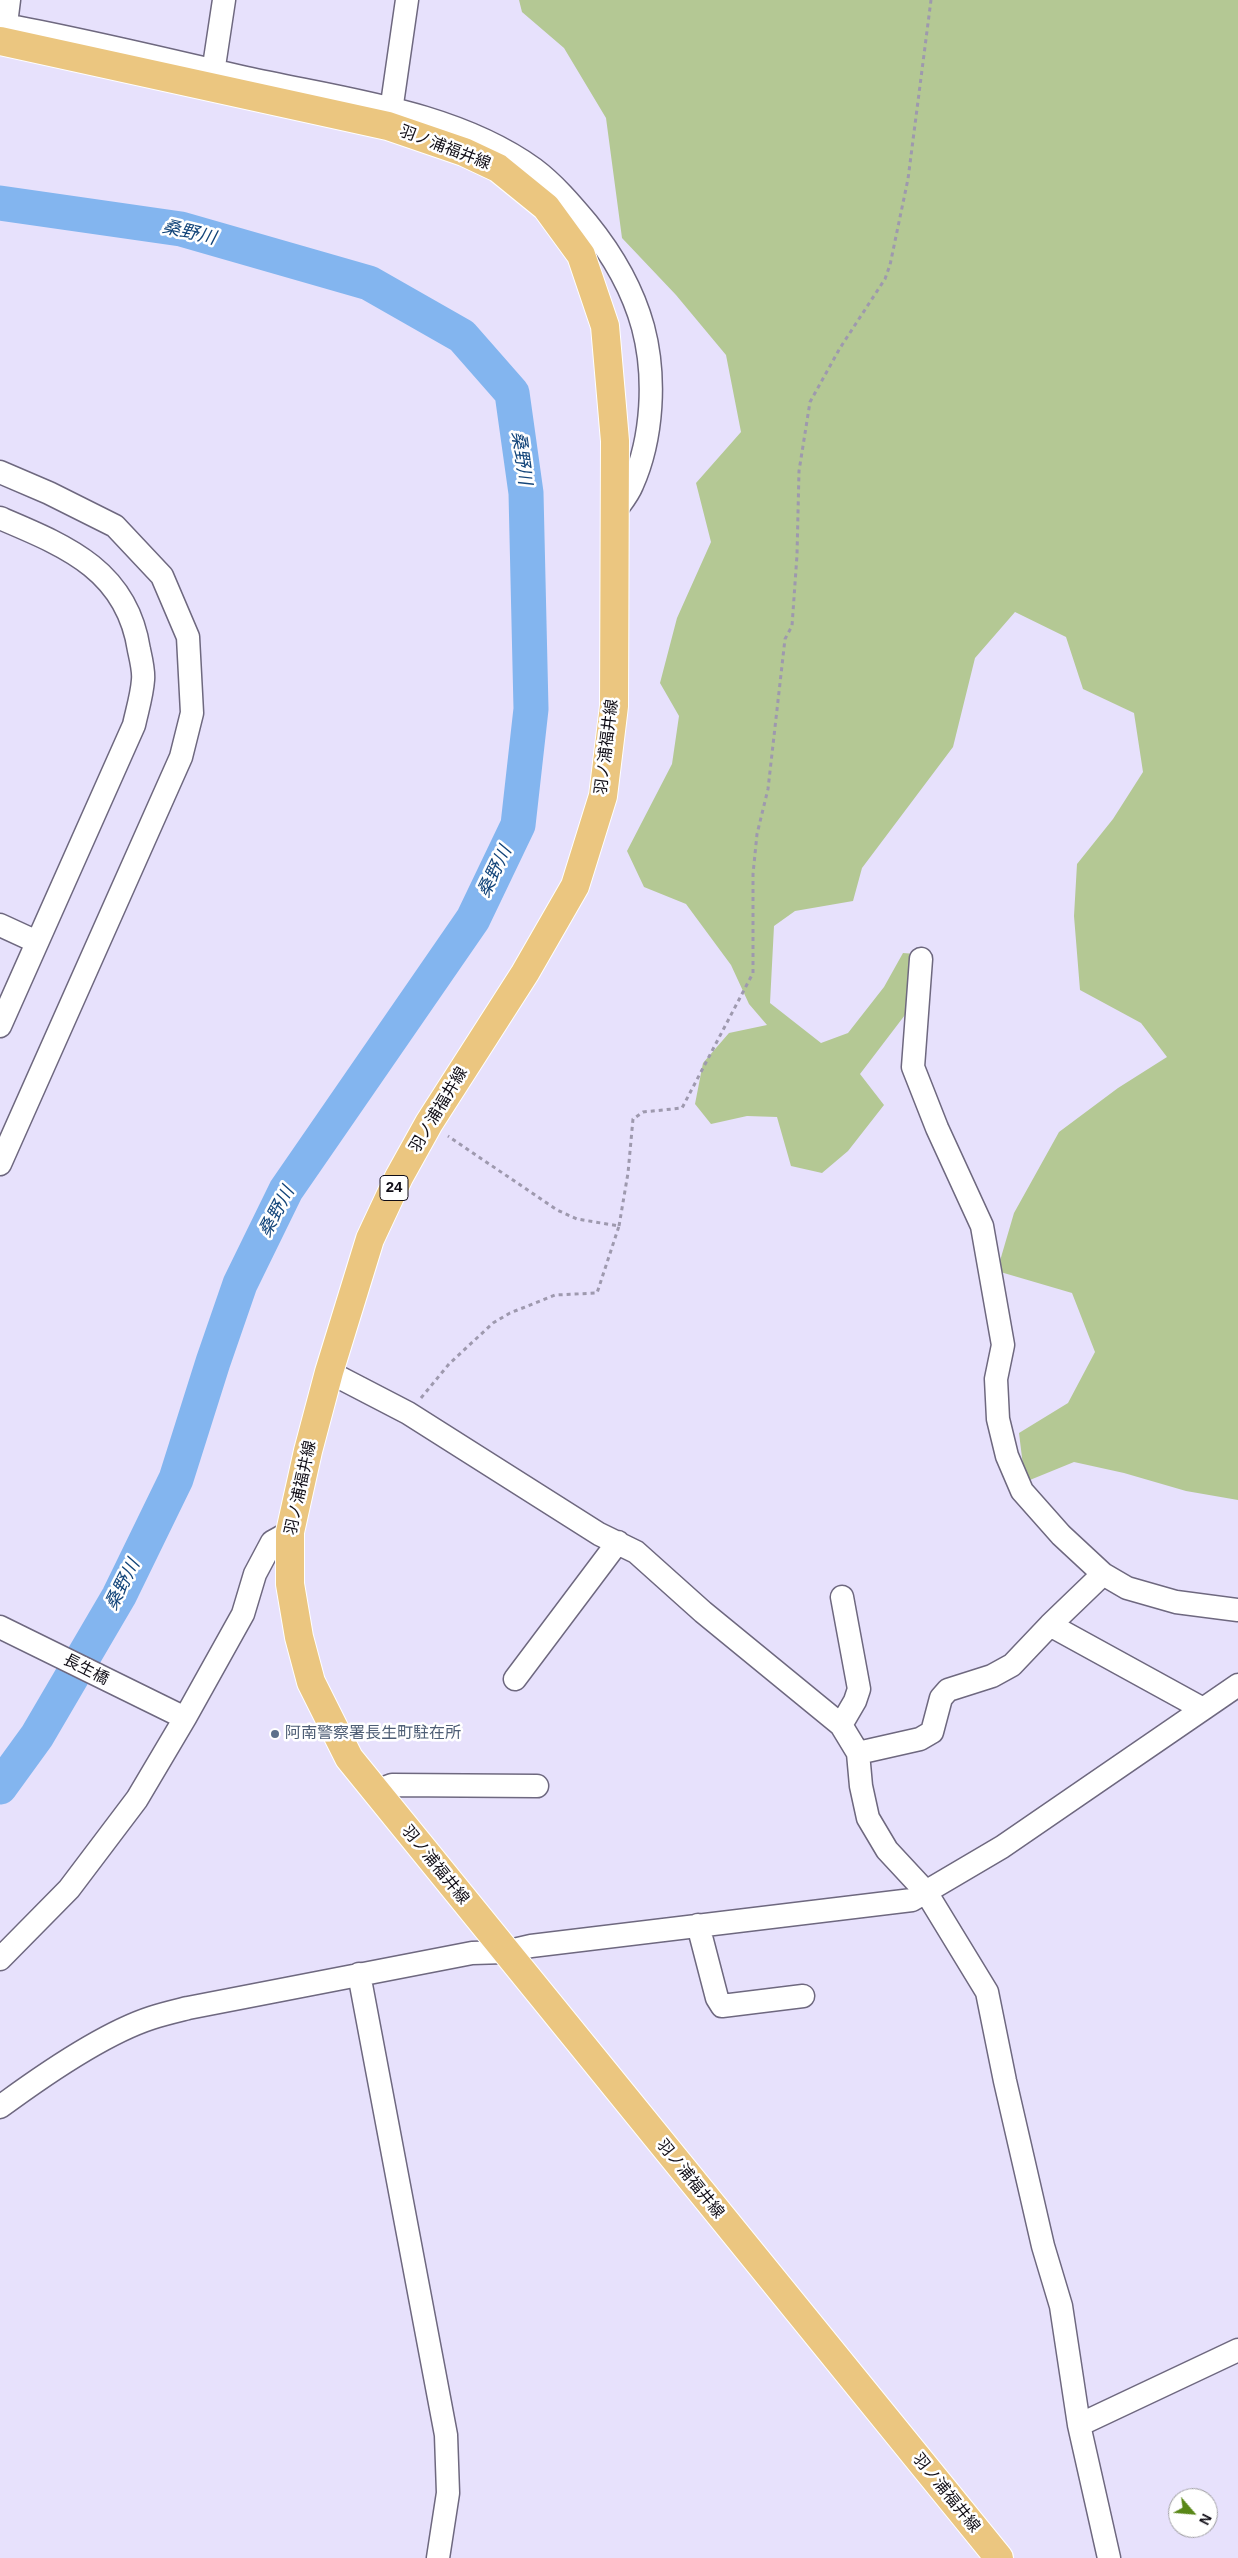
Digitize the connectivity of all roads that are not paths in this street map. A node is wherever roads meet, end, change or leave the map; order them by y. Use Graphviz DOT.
graph roads {
  1 [pos="10,0"];
  2 [pos="224,0"];
  3 [pos="407,0"];
  4 [pos="2,33"];
  5 [pos="212,79"];
  6 [pos="390,118"];
  7 [pos="0,472"];
  8 [pos="614,514"];
  9 [pos="0,518"];
  10 [pos="0,925"];
  11 [pos="37,942"];
  12 [pos="921,959"];
  13 [pos="0,1026"];
  14 [pos="0,1164"];
  15 [pos="329,1372"];
  16 [pos="290,1532"];
  17 [pos="618,1542"];
  18 [pos="1103,1574"];
  19 [pos="842,1597"];
  20 [pos="1238,1610"];
  21 [pos="1050,1625"];
  22 [pos="0,1627"];
  23 [pos="515,1679"];
  24 [pos="1238,1685"];
  25 [pos="1203,1709"];
  26 [pos="178,1716"];
  27 [pos="841,1725"];
  28 [pos="858,1753"];
  29 [pos="537,1786"];
  30 [pos="376,1791"];
  31 [pos="926,1892"];
  32 [pos="698,1925"];
  33 [pos="505,1952"];
  34 [pos="0,1959"];
  35 [pos="359,1974"];
  36 [pos="803,1996"];
  37 [pos="0,2107"];
  38 [pos="1238,2350"];
  39 [pos="1079,2425"];
  40 [pos="438,2558"];
  41 [pos="999,2558"];
  42 [pos="1109,2558"];
  1 -- 4 [label="street"];
  2 -- 5 [label="street"];
  3 -- 6 [label="street"];
  4 -- 5 [label="main road, 羽ノ浦福井線 / 24"];
  5 -- 6 [label="main road, 羽ノ浦福井線 / 24"];
  6 -- 8 [label="main road, 羽ノ浦福井線 / 24"];
  6 -- 8 [label="street"];
  7 -- 14 [label="street"];
  8 -- 15 [label="main road, 羽ノ浦福井線 / 24"];
  9 -- 11 [label="street"];
  10 -- 11 [label="street"];
  11 -- 13 [label="street"];
  12 -- 18 [label="street"];
  15 -- 16 [label="main road, 羽ノ浦福井線 / 24"];
  15 -- 17 [label="street"];
  16 -- 26 [label="street"];
  16 -- 30 [label="main road, 羽ノ浦福井線 / 24"];
  17 -- 23 [label="street"];
  17 -- 27 [label="street"];
  18 -- 20 [label="street"];
  18 -- 21 [label="street"];
  19 -- 27 [label="street"];
  21 -- 25 [label="street"];
  21 -- 28 [label="street"];
  22 -- 26 [label="street, 長生橋"];
  24 -- 25 [label="street"];
  25 -- 31 [label="street"];
  26 -- 34 [label="street"];
  27 -- 28 [label="street"];
  28 -- 31 [label="street"];
  29 -- 30 [label="street"];
  30 -- 33 [label="main road, 羽ノ浦福井線 / 24"];
  31 -- 32 [label="street"];
  31 -- 39 [label="street"];
  32 -- 33 [label="street"];
  32 -- 36 [label="street"];
  33 -- 35 [label="street"];
  33 -- 41 [label="main road, 羽ノ浦福井線 / 24"];
  35 -- 37 [label="street"];
  35 -- 40 [label="street"];
  38 -- 39 [label="street"];
  39 -- 42 [label="street"];
}
